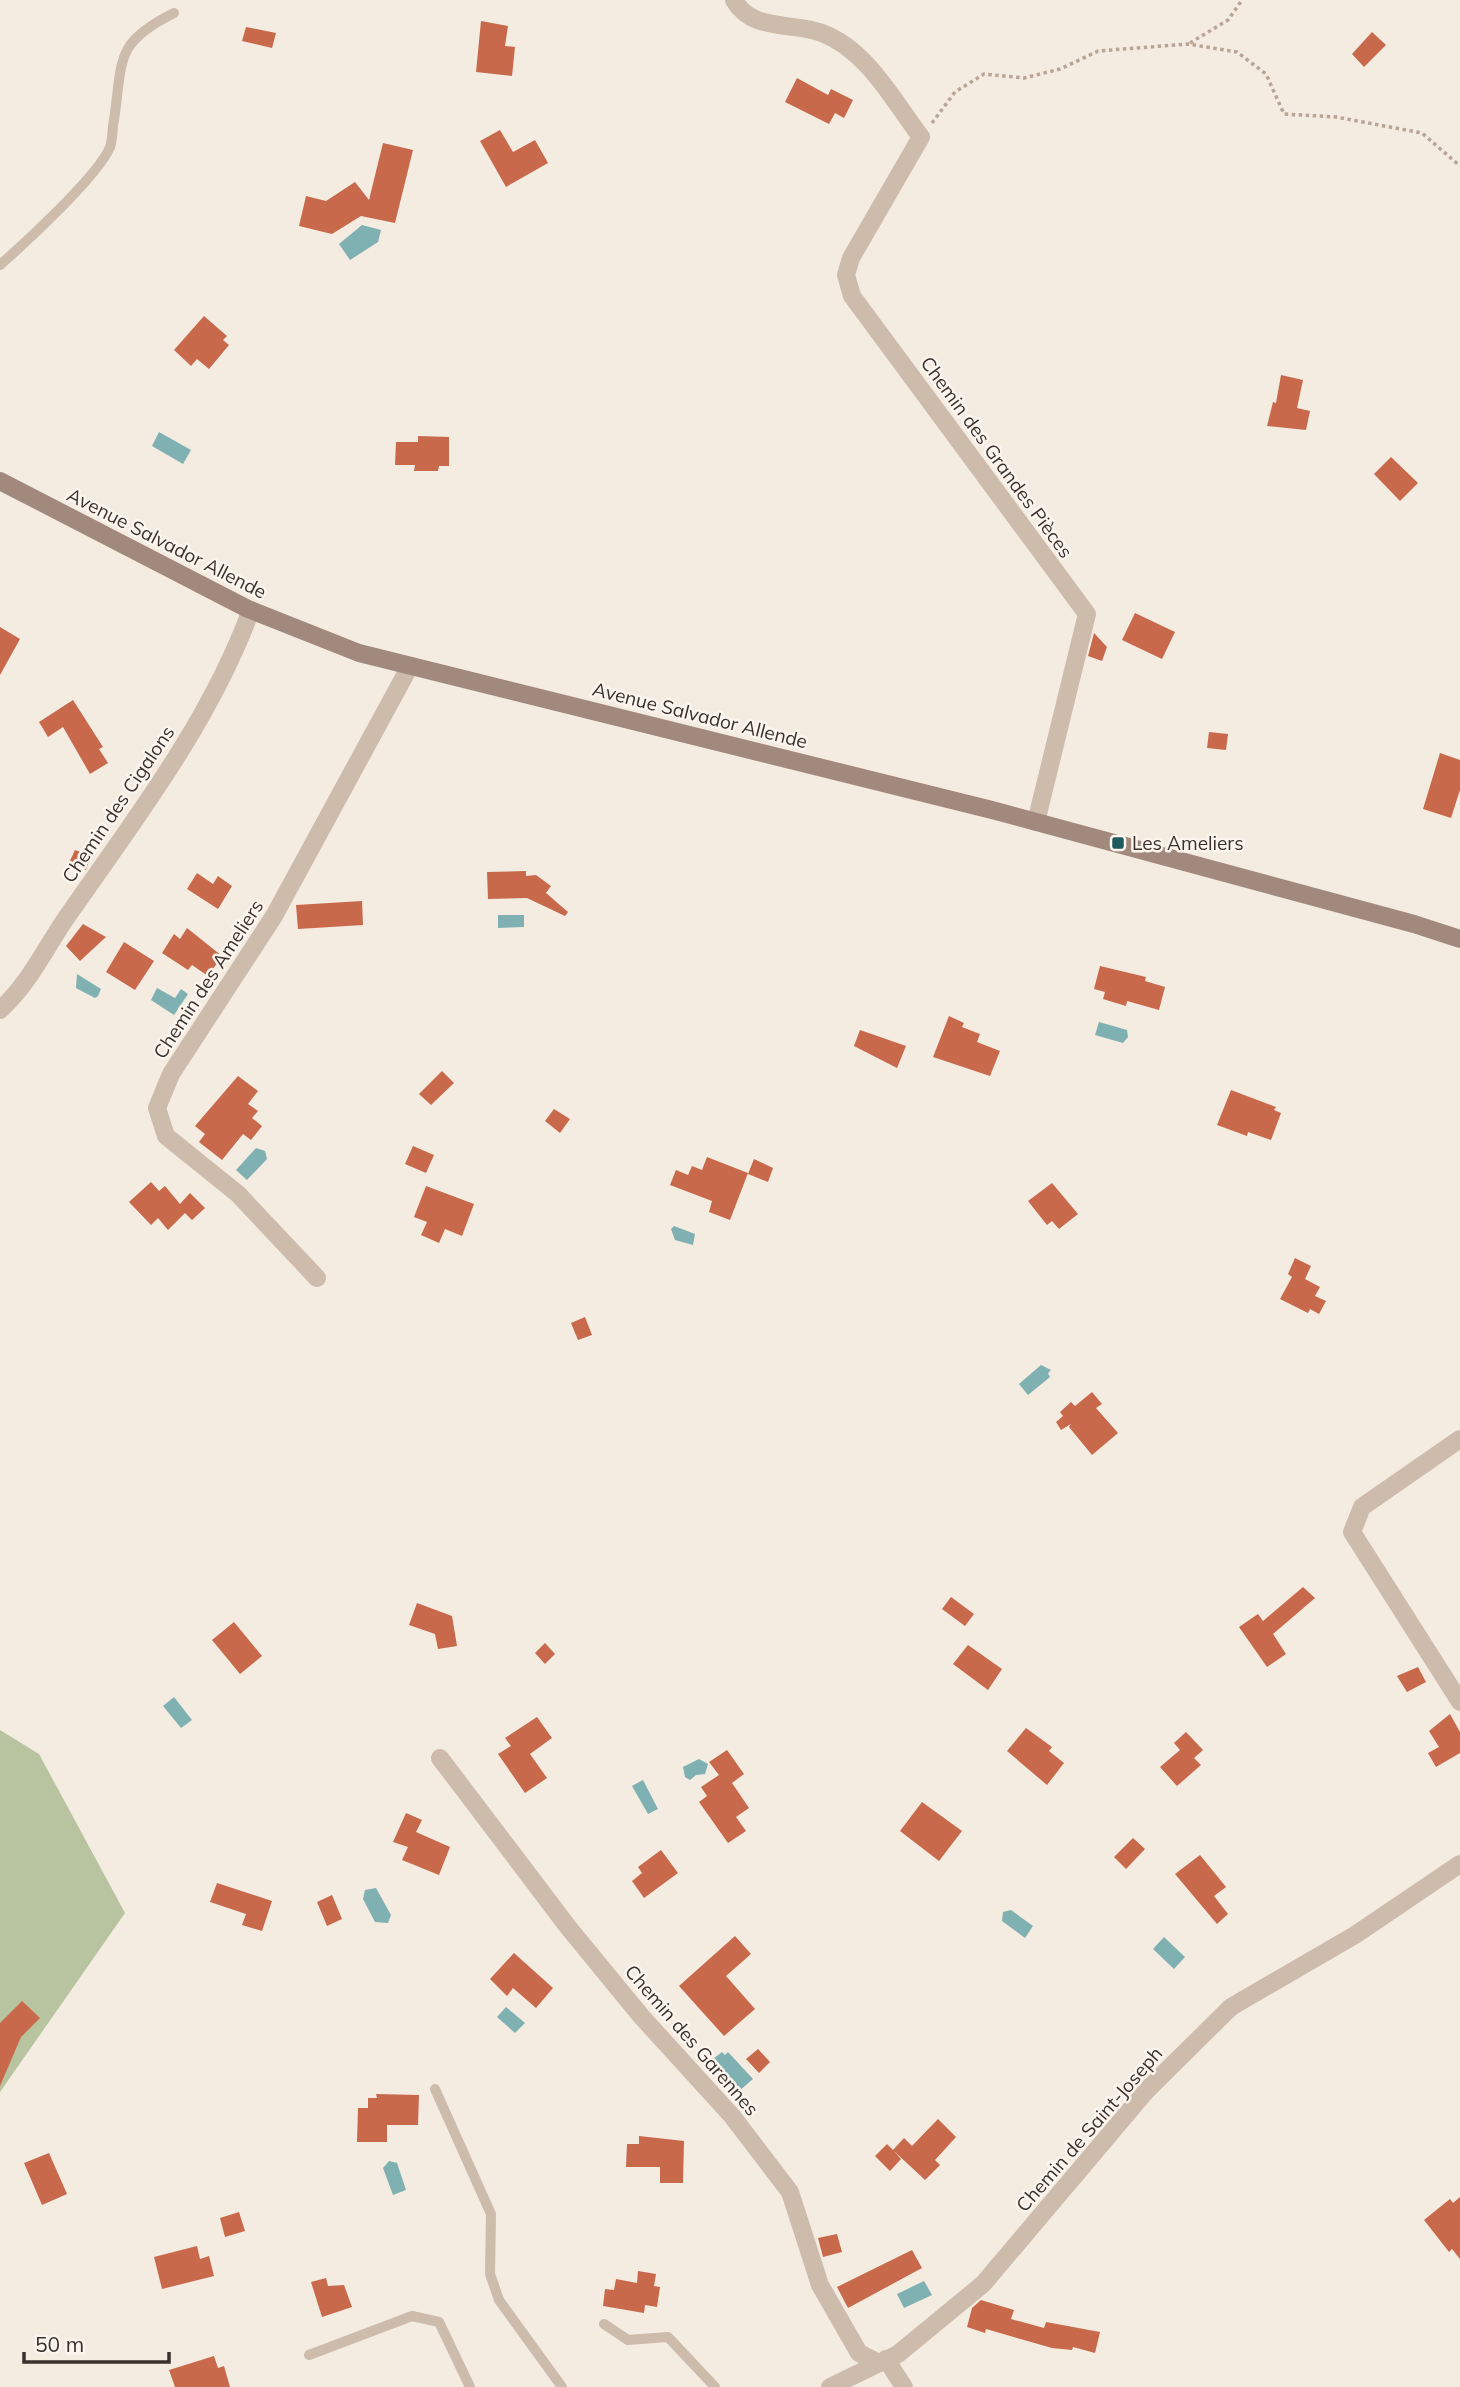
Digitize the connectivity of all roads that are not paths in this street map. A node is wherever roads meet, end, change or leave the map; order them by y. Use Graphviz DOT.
graph roads {
  1 [pos="734,0"];
  2 [pos="174,13"];
  3 [pos="0,265"];
  4 [pos="0,481"];
  5 [pos="251,610"];
  6 [pos="410,666"];
  7 [pos="1036,822"];
  8 [pos="1415,924"];
  9 [pos="1460,933"];
  10 [pos="1460,939"];
  11 [pos="0,1010"];
  12 [pos="317,1278"];
  13 [pos="1460,1439"];
  14 [pos="1460,1702"];
  15 [pos="440,1758"];
  16 [pos="1460,1864"];
  17 [pos="435,2089"];
  18 [pos="604,2324"];
  19 [pos="309,2355"];
  20 [pos="883,2361"];
  21 [pos="470,2387"];
  22 [pos="562,2387"];
  23 [pos="715,2387"];
  24 [pos="830,2387"];
  25 [pos="904,2387"];
  1 -- 7 [label="street, Chemin des Grandes Pièces"];
  2 -- 3 [label="lane"];
  4 -- 5 [label="main road, Avenue Salvador Allende"];
  5 -- 6 [label="main road, Avenue Salvador Allende"];
  5 -- 11 [label="street, Chemin des Cigalons"];
  6 -- 7 [label="main road, Avenue Salvador Allende"];
  6 -- 12 [label="street, Chemin des Ameliers"];
  7 -- 8 [label="main road, Avenue Salvador Allende"];
  8 -- 9 [label="main road, Avenue Salvador Allende"];
  8 -- 10 [label="main road, Avenue Salvador Allende"];
  13 -- 14 [label="street"];
  15 -- 20 [label="street, Chemin des Garennes"];
  16 -- 20 [label="street, Chemin de Saint-Joseph"];
  17 -- 22 [label="lane"];
  18 -- 23 [label="lane"];
  19 -- 21 [label="lane"];
  20 -- 24 [label="street, Chemin de Saint-Joseph"];
  20 -- 25 [label="street, Chemin des Garennes"];
}
